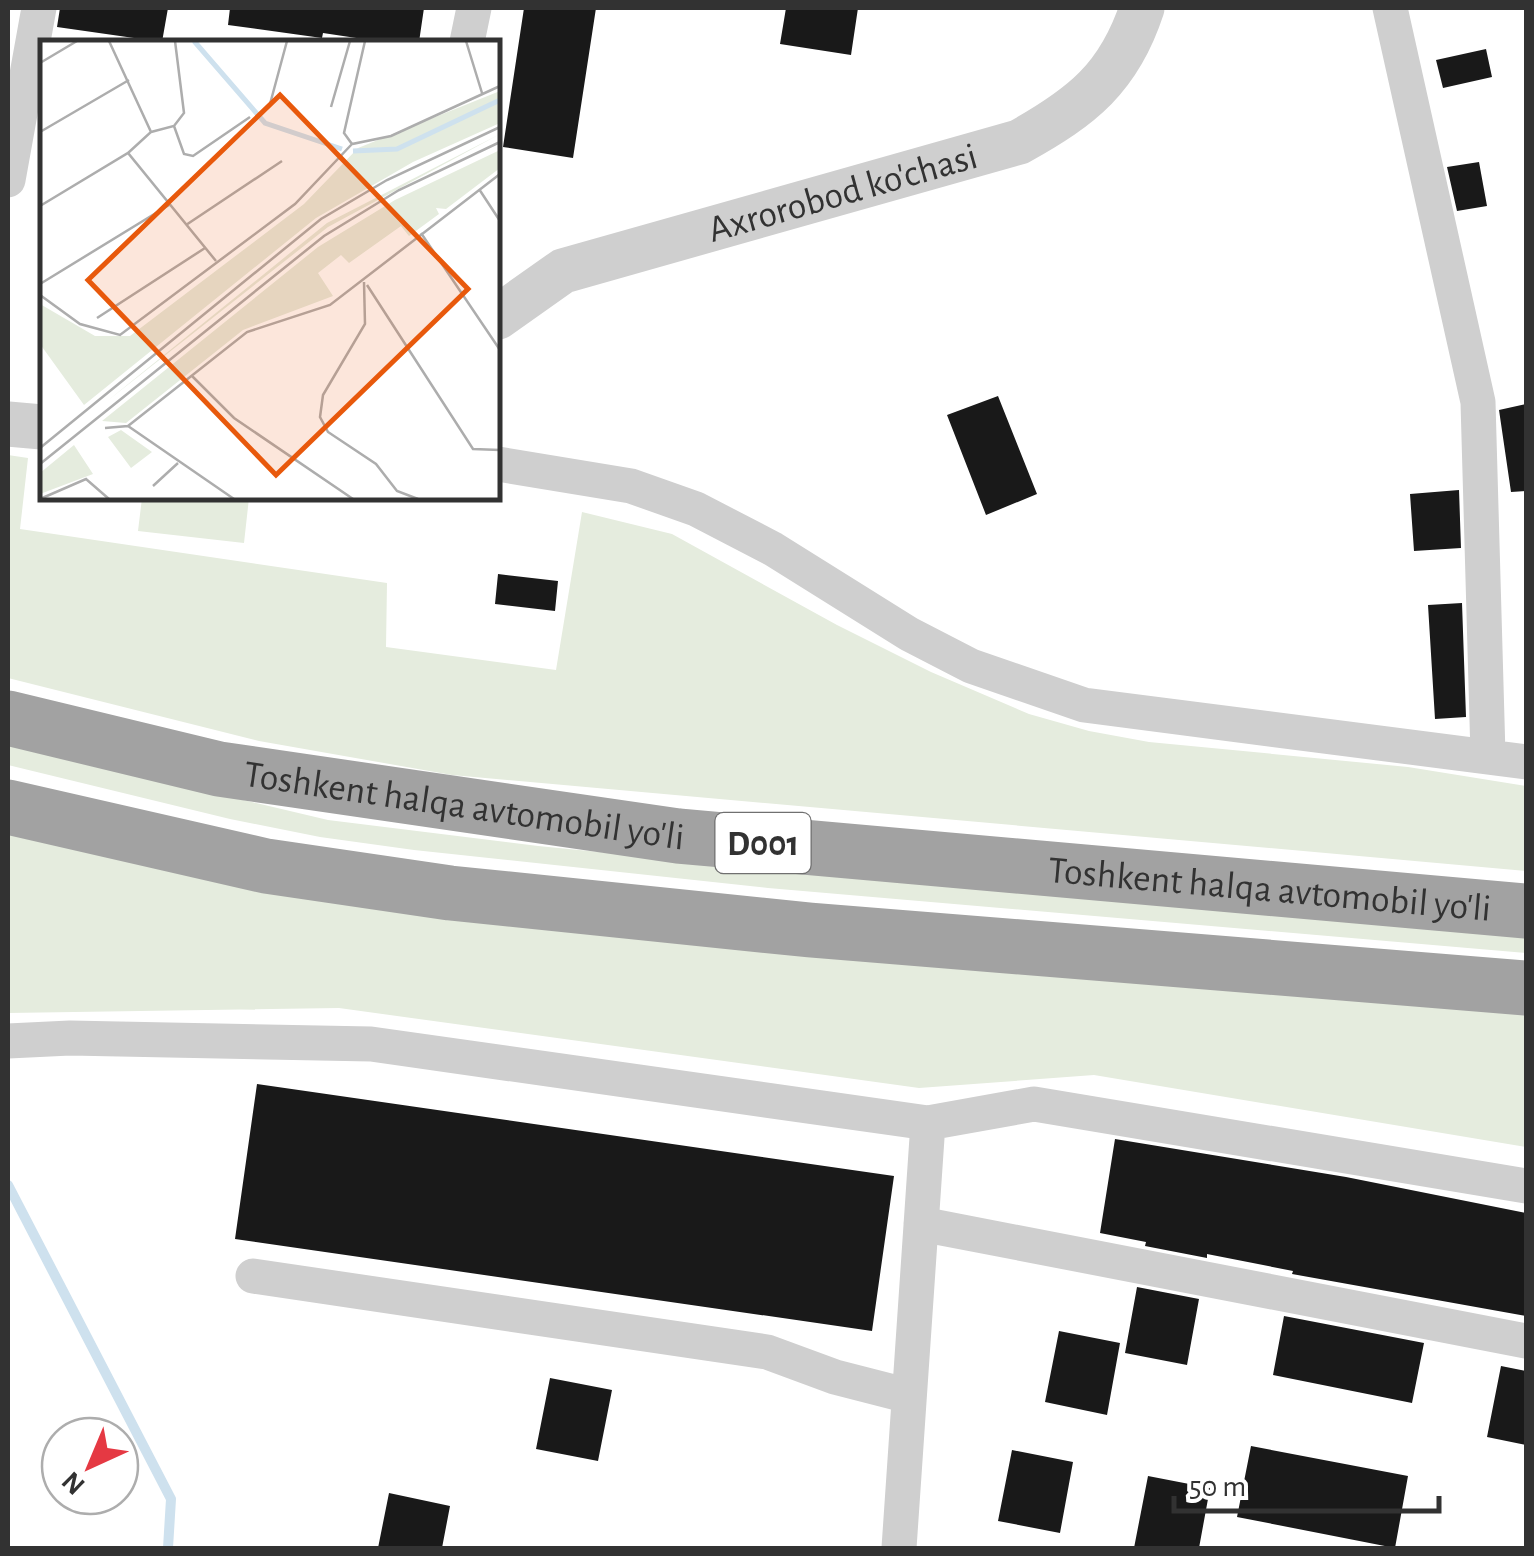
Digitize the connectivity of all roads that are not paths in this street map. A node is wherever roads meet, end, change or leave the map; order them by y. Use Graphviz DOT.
graph roads {
  1 [pos="38,8"];
  2 [pos="474,8"];
  3 [pos="1142,8"];
  4 [pos="1390,8"];
  5 [pos="467,40"];
  6 [pos="8,180"];
  7 [pos="500,316"];
  8 [pos="8,424"];
  9 [pos="40,427"];
  10 [pos="500,464"];
  11 [pos="8,718"];
  12 [pos="1488,755"];
  13 [pos="1526,762"];
  14 [pos="8,807"];
  15 [pos="1526,910"];
  16 [pos="1526,988"];
  17 [pos="8,1041"];
  18 [pos="928,1123"];
  19 [pos="1526,1186"];
  20 [pos="921,1224"];
  21 [pos="253,1276"];
  22 [pos="1526,1341"];
  23 [pos="909,1396"];
  24 [pos="906,1547"];
  1 -- 6 [label="street"];
  2 -- 5 [label="street"];
  3 -- 7 [label="street, Axrorobod ko'chasi"];
  4 -- 12 [label="street"];
  8 -- 9 [label="street"];
  10 -- 12 [label="street"];
  11 -- 15 [label="highway, Toshkent halqa avtomobil yo'li / D001"];
  12 -- 13 [label="street"];
  14 -- 16 [label="highway, Toshkent halqa avtomobil yo'li / D001"];
  17 -- 18 [label="street"];
  18 -- 19 [label="street"];
  18 -- 20 [label="street"];
  20 -- 22 [label="street"];
  20 -- 23 [label="street"];
  21 -- 23 [label="street"];
  23 -- 24 [label="street"];
}
